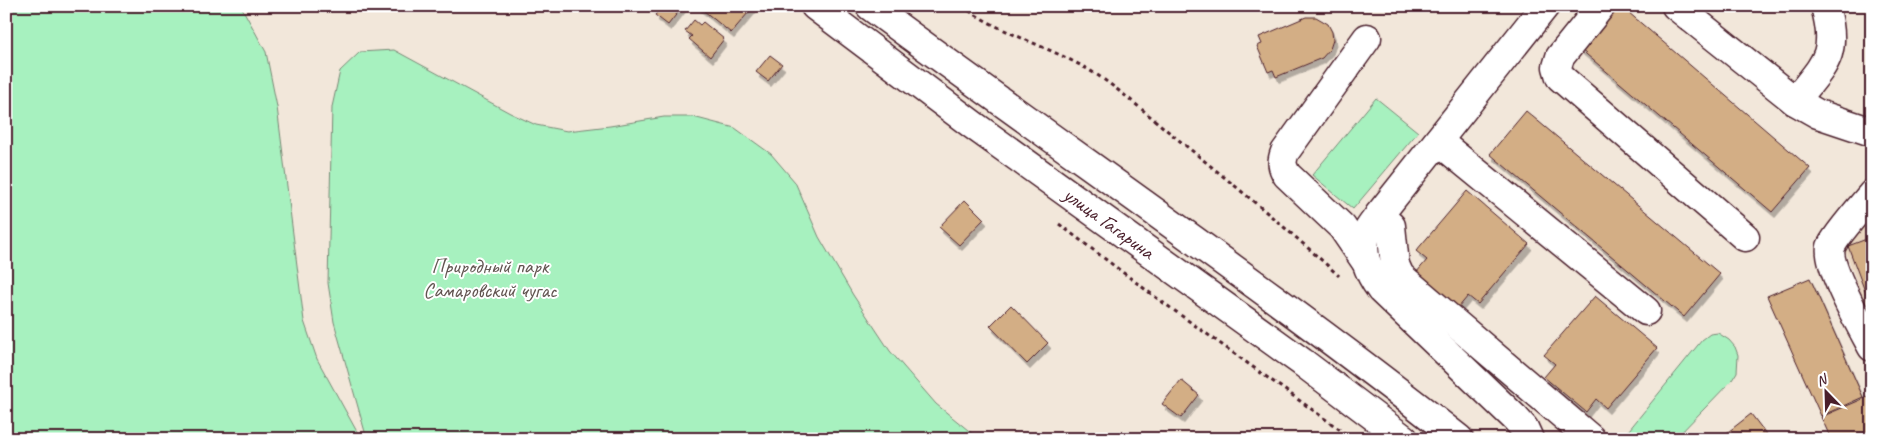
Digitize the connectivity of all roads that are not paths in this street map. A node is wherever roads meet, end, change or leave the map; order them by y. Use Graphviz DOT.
graph roads {
  1 [pos="815,6"];
  2 [pos="870,6"];
  3 [pos="1545,6"];
  4 [pos="1601,6"];
  5 [pos="1676,6"];
  6 [pos="1826,6"];
  7 [pos="1367,38"];
  8 [pos="1795,101"];
  9 [pos="1872,132"];
  10 [pos="1438,141"];
  11 [pos="1872,194"];
  12 [pos="1380,215"];
  13 [pos="1744,237"];
  14 [pos="1366,262"];
  15 [pos="1646,311"];
  16 [pos="1872,347"];
  17 [pos="1404,439"];
  18 [pos="1460,439"];
  19 [pos="1529,439"];
  20 [pos="1591,439"];
  1 -- 17 [label="main road, улица Гагарина"];
  2 -- 18 [label="main road, улица Гагарина"];
  3 -- 10 [label="main road"];
  4 -- 13 [label="main road"];
  5 -- 8 [label="main road"];
  6 -- 8 [label="main road"];
  7 -- 14 [label="main road"];
  8 -- 9 [label="main road"];
  10 -- 12 [label="main road"];
  10 -- 15 [label="main road"];
  11 -- 16 [label="main road"];
  12 -- 14 [label="main road"];
  12 -- 20 [label="main road"];
  14 -- 19 [label="main road"];
}
